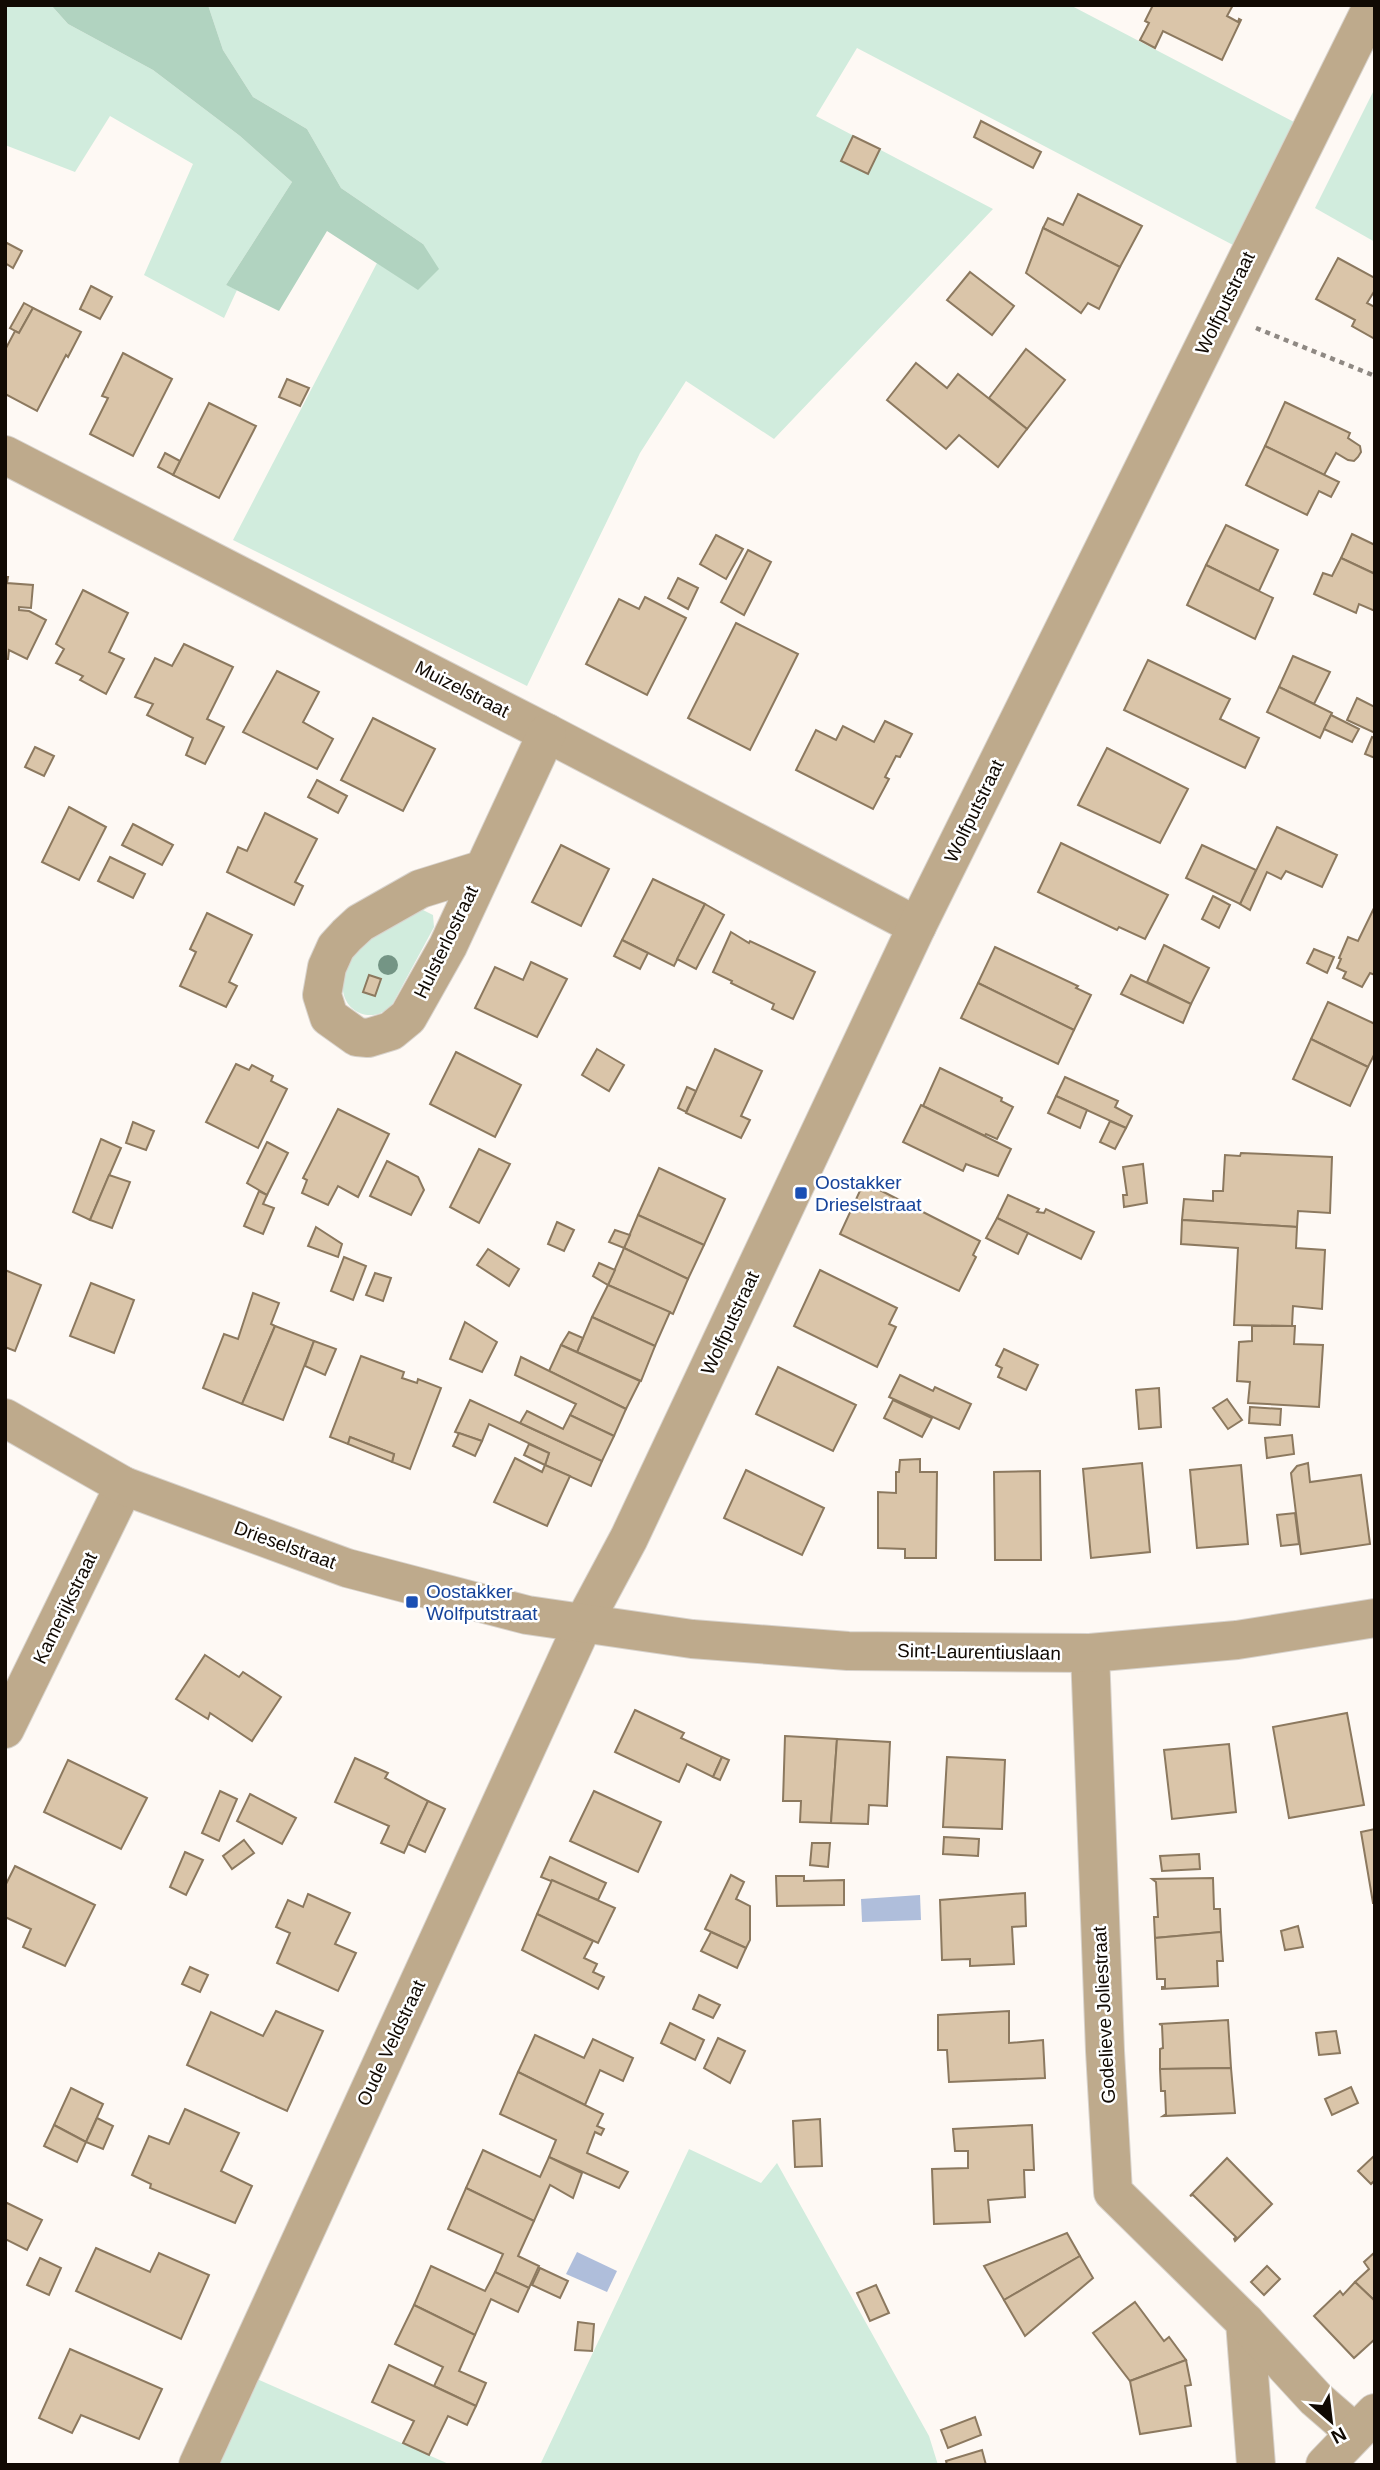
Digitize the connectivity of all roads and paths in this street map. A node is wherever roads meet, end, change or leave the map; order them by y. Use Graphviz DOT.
graph roads {
  1 [pos="1373,5"];
  2 [pos="1220,313"];
  3 [pos="1375,376"];
  4 [pos="5,456"];
  5 [pos="547,733"];
  6 [pos="481,870"];
  7 [pos="917,926"];
  8 [pos="5,1418"];
  9 [pos="124,1486"];
  10 [pos="1375,1618"];
  11 [pos="584,1622"];
  12 [pos="1090,1653"];
  13 [pos="5,1729"];
  14 [pos="1245,2322"];
  15 [pos="1365,2423"];
  16 [pos="198,2465"];
  17 [pos="1256,2465"];
  18 [pos="1325,2465"];
  1 -- 2 [label="street, Wolfputstraat"];
  2 -- 3 [label="path"];
  2 -- 7 [label="street, Wolfputstraat"];
  4 -- 5 [label="street, Muizelstraat"];
  5 -- 6 [label="street, Hulsterlostraat"];
  5 -- 7 [label="street, Muizelstraat"];
  6 -- 6 [label="street, Hulsterlostraat"];
  7 -- 11 [label="street, Wolfputstraat"];
  8 -- 9 [label="street, Drieselstraat"];
  9 -- 11 [label="street, Drieselstraat"];
  9 -- 13 [label="street, Kamerijkstraat"];
  10 -- 12 [label="street, Sint-Laurentiuslaan"];
  11 -- 12 [label="street, Sint-Laurentiuslaan"];
  11 -- 16 [label="street, Oude Veldstraat"];
  12 -- 14 [label="street, Godelieve Joliestraat"];
  14 -- 15 [label="street, Godelieve Joliestraat"];
  14 -- 17 [label="street"];
  15 -- 18 [label="street, Godelieve Joliestraat"];
}
